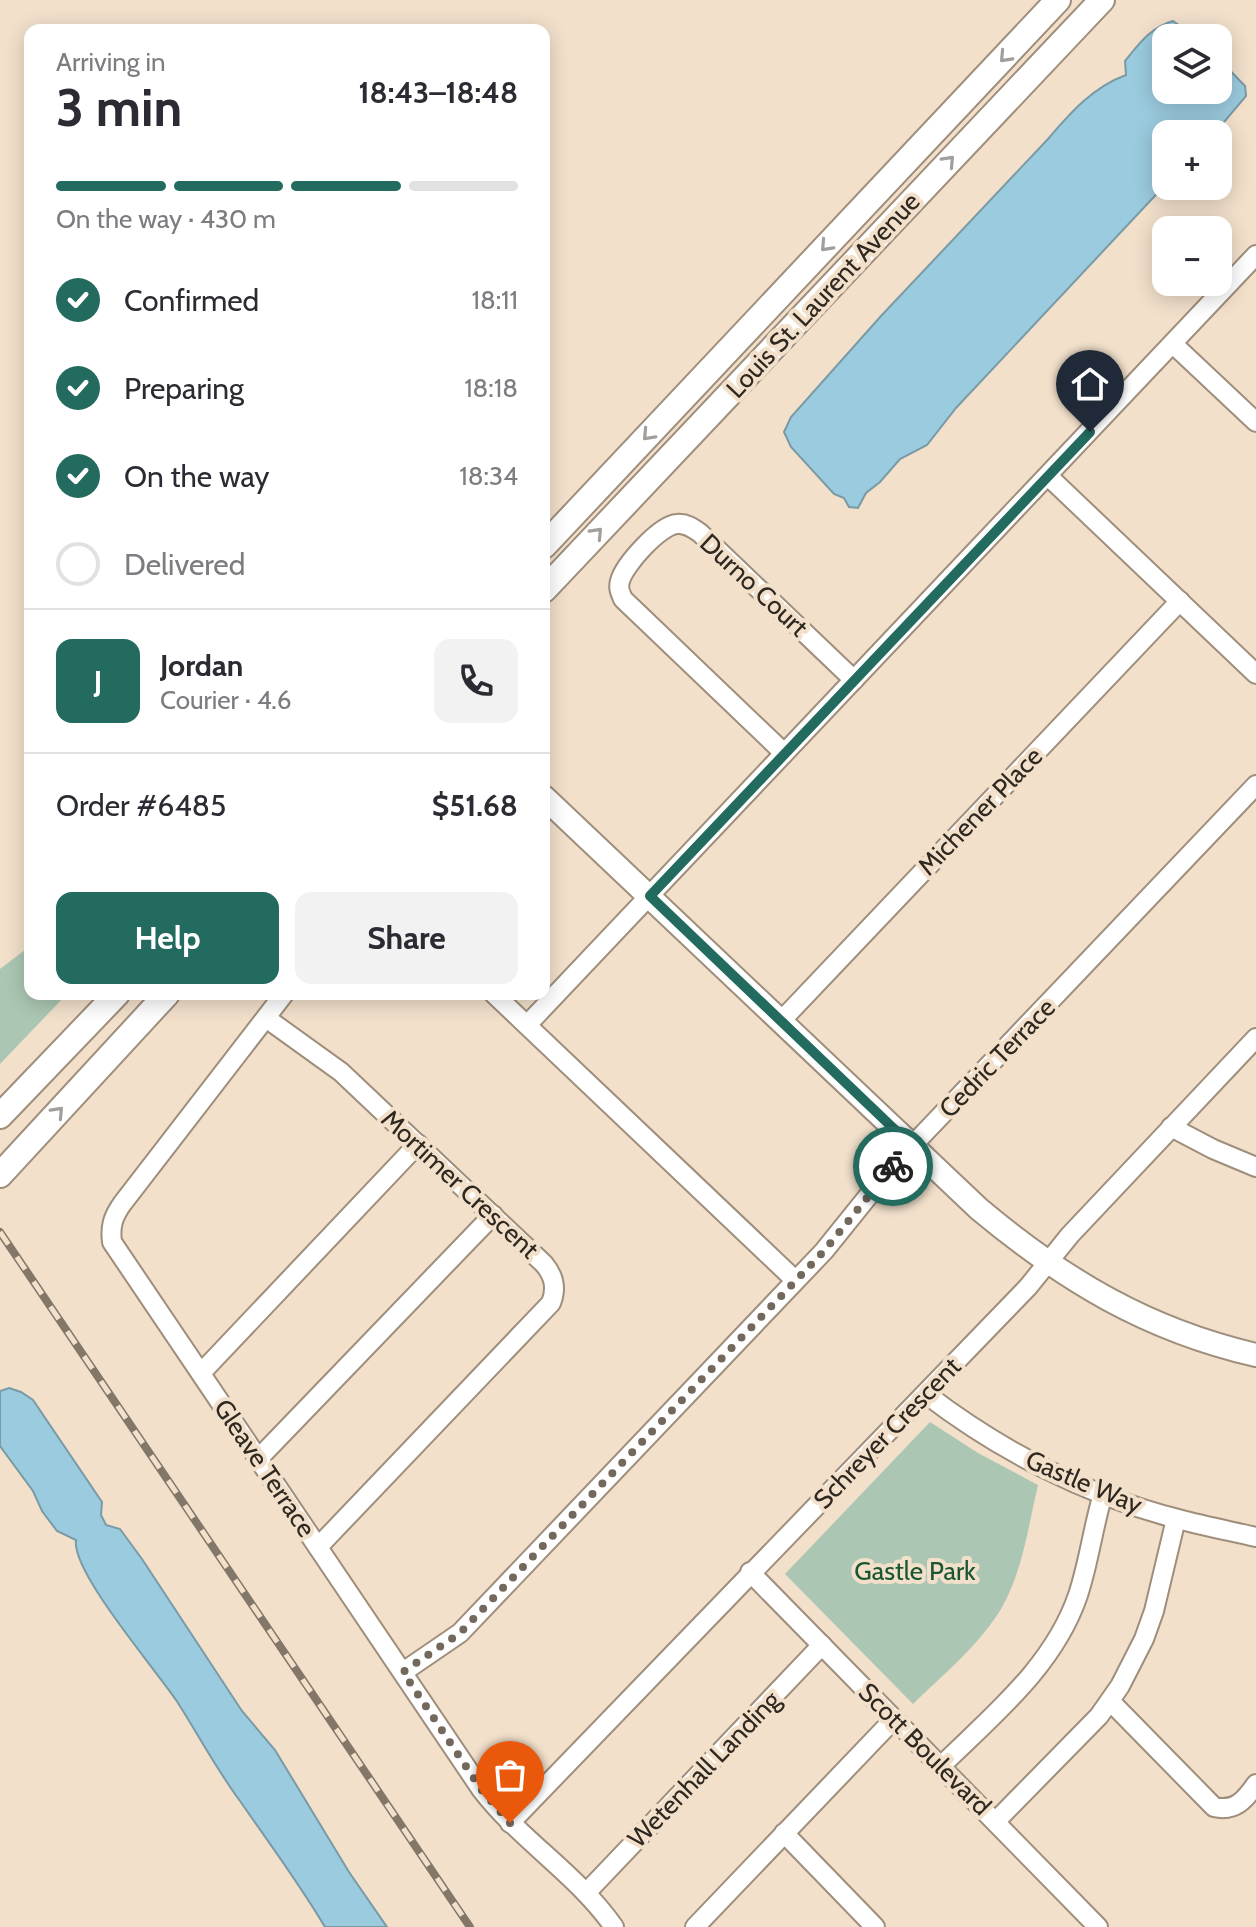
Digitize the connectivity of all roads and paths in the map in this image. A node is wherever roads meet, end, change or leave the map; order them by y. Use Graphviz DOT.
graph roads {
  1 [pos="1058,0"];
  2 [pos="1102,0"];
  3 [pos="1256,255"];
  4 [pos="1173,344"];
  5 [pos="1256,422"];
  6 [pos="1048,476"];
  7 [pos="550,540"];
  8 [pos="550,584"];
  9 [pos="1180,601"];
  10 [pos="1256,674"];
  11 [pos="854,680"];
  12 [pos="784,753"];
  13 [pos="1256,785"];
  14 [pos="550,803"];
  15 [pos="650,896"];
  16 [pos="111,1000"];
  17 [pos="161,1000"];
  18 [pos="280,1000"];
  19 [pos="500,1000"];
  20 [pos="266,1018"];
  21 [pos="781,1021"];
  22 [pos="527,1025"];
  23 [pos="1256,1038"];
  24 [pos="0,1116"];
  25 [pos="1171,1127"];
  26 [pos="418,1144"];
  27 [pos="913,1147"];
  28 [pos="1256,1167"];
  29 [pos="2,1172"];
  30 [pos="493,1215"];
  31 [pos="1047,1263"];
  32 [pos="795,1280"];
  33 [pos="1256,1355"];
  34 [pos="201,1373"];
  35 [pos="926,1394"];
  36 [pos="258,1459"];
  37 [pos="1103,1494"];
  38 [pos="1176,1519"];
  39 [pos="1256,1537"];
  40 [pos="318,1547"];
  41 [pos="750,1572"];
  42 [pos="822,1645"];
  43 [pos="403,1672"];
  44 [pos="1110,1701"];
  45 [pos="894,1719"];
  46 [pos="941,1766"];
  47 [pos="1256,1784"];
  48 [pos="996,1821"];
  49 [pos="510,1823"];
  50 [pos="784,1833"];
  51 [pos="586,1893"];
  52 [pos="614,1927"];
  53 [pos="695,1927"];
  54 [pos="875,1927"];
  55 [pos="1098,1927"];
  1 -- 7 [label="main road, Louis St. Laurent Avenue, one-way"];
  8 -- 2 [label="main road, Louis St. Laurent Avenue, one-way"];
  3 -- 4 [label="street"];
  4 -- 5 [label="street"];
  4 -- 6 [label="street"];
  6 -- 9 [label="street"];
  6 -- 11 [label="street"];
  9 -- 10 [label="street"];
  9 -- 21 [label="street, Michener Place"];
  11 -- 12 [label="street"];
  11 -- 12 [label="street, Durno Court"];
  12 -- 15 [label="street"];
  13 -- 27 [label="street, Cedric Terrace"];
  14 -- 15 [label="street"];
  15 -- 21 [label="street"];
  15 -- 22 [label="street"];
  16 -- 24 [label="main road"];
  29 -- 17 [label="main road, one-way"];
  18 -- 20 [label="street, Gleave Terrace"];
  19 -- 22 [label="street"];
  20 -- 26 [label="street, Mortimer Crescent"];
  20 -- 34 [label="street, Gleave Terrace"];
  21 -- 27 [label="street"];
  22 -- 32 [label="street"];
  23 -- 25 [label="street, Schreyer Crescent"];
  25 -- 28 [label="street"];
  25 -- 31 [label="street, Schreyer Crescent"];
  26 -- 30 [label="street, Mortimer Crescent"];
  26 -- 34 [label="street"];
  27 -- 31 [label="street"];
  27 -- 32 [label="street, Cedric Terrace"];
  30 -- 36 [label="street"];
  30 -- 40 [label="street, Mortimer Crescent"];
  31 -- 33 [label="street"];
  31 -- 35 [label="street, Schreyer Crescent"];
  32 -- 43 [label="street, Cedric Terrace"];
  34 -- 36 [label="street, Gleave Terrace"];
  35 -- 37 [label="street, Gastle Way"];
  35 -- 41 [label="street, Schreyer Crescent"];
  36 -- 40 [label="street, Gleave Terrace"];
  37 -- 38 [label="street, Gastle Way"];
  37 -- 46 [label="street"];
  38 -- 39 [label="street, Gastle Way"];
  38 -- 44 [label="street"];
  40 -- 43 [label="street, Gleave Terrace"];
  41 -- 42 [label="street, Scott Boulevard"];
  41 -- 49 [label="street, Schreyer Crescent"];
  42 -- 45 [label="street, Scott Boulevard"];
  42 -- 51 [label="street, Wetenhall Landing"];
  43 -- 49 [label="street, Gleave Terrace"];
  44 -- 47 [label="street"];
  44 -- 48 [label="street"];
  45 -- 46 [label="street, Scott Boulevard"];
  45 -- 50 [label="street"];
  46 -- 48 [label="street, Scott Boulevard"];
  48 -- 55 [label="street, Scott Boulevard"];
  49 -- 51 [label="street, Gleave Terrace"];
  50 -- 53 [label="street"];
  50 -- 54 [label="street"];
  51 -- 52 [label="street, Gleave Terrace"];
}
